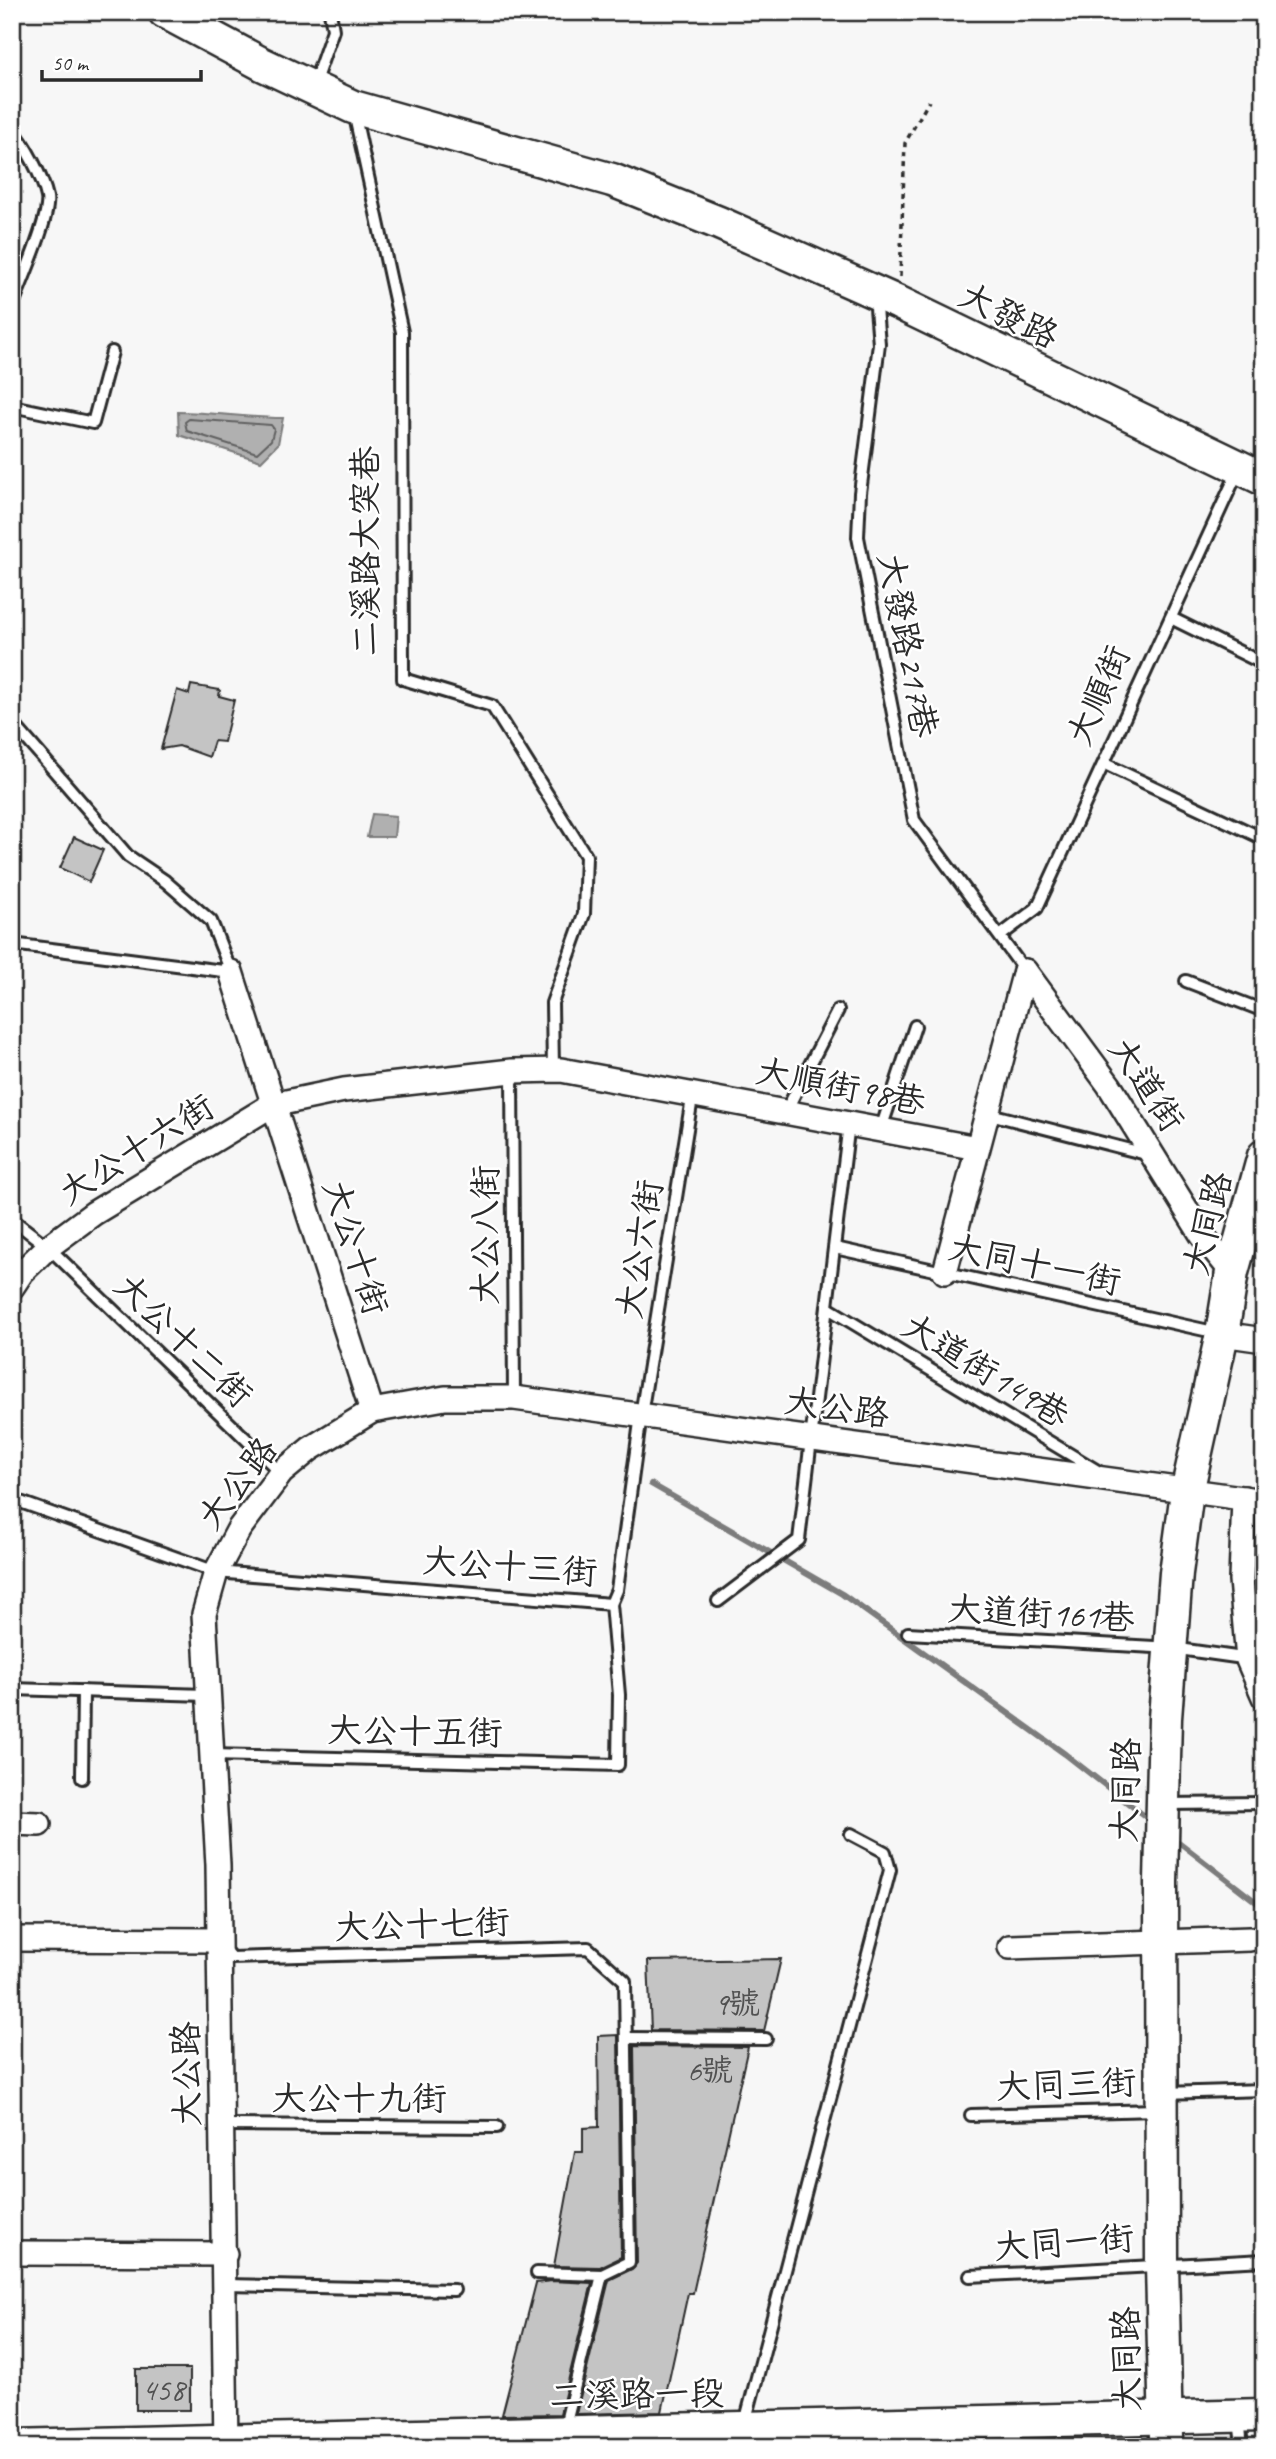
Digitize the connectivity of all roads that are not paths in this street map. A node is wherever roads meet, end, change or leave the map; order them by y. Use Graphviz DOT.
graph roads {
  1 [pos="14,12"];
  2 [pos="165,12"];
  3 [pos="330,12"];
  4 [pos="12,23"];
  5 [pos="313,88"];
  6 [pos="353,107"];
  7 [pos="12,129"];
  8 [pos="887,299"];
  9 [pos="12,307"];
  10 [pos="112,352"];
  11 [pos="12,406"];
  12 [pos="1252,473"];
  13 [pos="1171,618"];
  14 [pos="1264,664"];
  15 [pos="12,722"];
  16 [pos="1105,764"];
  17 [pos="1264,839"];
  18 [pos="1000,936"];
  19 [pos="12,944"];
  20 [pos="1025,971"];
  21 [pos="231,972"];
  22 [pos="1186,981"];
  23 [pos="838,1010"];
  24 [pos="1264,1011"];
  25 [pos="915,1026"];
  26 [pos="553,1070"];
  27 [pos="512,1071"];
  28 [pos="693,1092"];
  29 [pos="272,1105"];
  30 [pos="786,1111"];
  31 [pos="986,1112"];
  32 [pos="849,1123"];
  33 [pos="881,1129"];
  34 [pos="977,1148"];
  35 [pos="1154,1156"];
  36 [pos="1261,1170"];
  37 [pos="12,1219"];
  38 [pos="48,1247"];
  39 [pos="835,1248"];
  40 [pos="945,1272"];
  41 [pos="1232,1272"];
  42 [pos="12,1287"];
  43 [pos="828,1308"];
  44 [pos="1222,1334"];
  45 [pos="1264,1340"];
  46 [pos="514,1398"];
  47 [pos="372,1411"];
  48 [pos="641,1415"];
  49 [pos="814,1439"];
  50 [pos="281,1473"];
  51 [pos="1115,1481"];
  52 [pos="1187,1492"];
  53 [pos="12,1499"];
  54 [pos="1254,1500"];
  55 [pos="216,1572"];
  56 [pos="718,1601"];
  57 [pos="611,1604"];
  58 [pos="908,1633"];
  59 [pos="1172,1648"];
  60 [pos="1256,1661"];
  61 [pos="12,1689"];
  62 [pos="83,1691"];
  63 [pos="206,1695"];
  64 [pos="1264,1697"];
  65 [pos="211,1755"];
  66 [pos="82,1778"];
  67 [pos="1264,1803"];
  68 [pos="1162,1820"];
  69 [pos="12,1823"];
  70 [pos="39,1824"];
  71 [pos="851,1835"];
  72 [pos="12,1939"];
  73 [pos="1250,1939"];
  74 [pos="216,1940"];
  75 [pos="1161,1944"];
  76 [pos="1010,1947"];
  77 [pos="626,2038"];
  78 [pos="766,2039"];
  79 [pos="1264,2090"];
  80 [pos="1161,2101"];
  81 [pos="971,2115"];
  82 [pos="221,2125"];
  83 [pos="497,2127"];
  84 [pos="12,2253"];
  85 [pos="225,2254"];
  86 [pos="1264,2260"];
  87 [pos="1162,2264"];
  88 [pos="537,2273"];
  89 [pos="602,2275"];
  90 [pos="970,2276"];
  91 [pos="225,2285"];
  92 [pos="454,2290"];
  93 [pos="1166,2426"];
  94 [pos="744,2429"];
  95 [pos="1250,2430"];
  96 [pos="894,2440"];
  97 [pos="562,2441"];
  98 [pos="226,2443"];
  99 [pos="12,2445"];
  1 -- 4 [label="lane"];
  2 -- 5 [label="street"];
  3 -- 5 [label="lane"];
  5 -- 6 [label="street"];
  6 -- 8 [label="street, 大發路"];
  6 -- 26 [label="lane, 二溪路大突巷"];
  7 -- 9 [label="lane"];
  8 -- 12 [label="street, 大發路"];
  8 -- 18 [label="lane, 大發路217巷"];
  10 -- 11 [label="lane"];
  12 -- 13 [label="lane, 大順街"];
  13 -- 14 [label="lane"];
  13 -- 16 [label="lane, 大順街"];
  15 -- 21 [label="lane"];
  16 -- 17 [label="lane"];
  16 -- 18 [label="lane, 大順街"];
  18 -- 20 [label="lane, 大發路217巷"];
  19 -- 21 [label="lane"];
  20 -- 31 [label="street"];
  20 -- 35 [label="street, 大道街"];
  21 -- 29 [label="street, 大公十街"];
  22 -- 24 [label="lane"];
  23 -- 30 [label="lane"];
  25 -- 33 [label="lane"];
  26 -- 27 [label="street"];
  26 -- 28 [label="street"];
  27 -- 29 [label="street"];
  27 -- 46 [label="lane, 大公八街"];
  28 -- 30 [label="street, 大順街98巷"];
  28 -- 48 [label="lane, 大公六街"];
  29 -- 38 [label="street, 大公十六街"];
  29 -- 47 [label="street, 大公十街"];
  30 -- 32 [label="street, 大順街98巷"];
  31 -- 34 [label="street"];
  31 -- 35 [label="lane"];
  32 -- 33 [label="street, 大順街98巷"];
  32 -- 39 [label="lane"];
  33 -- 34 [label="street, 大順街98巷"];
  34 -- 40 [label="street"];
  35 -- 41 [label="street, 大道街"];
  36 -- 41 [label="street, 大同路"];
  37 -- 38 [label="lane, 大公十二街"];
  38 -- 42 [label="street, 大公十六街"];
  38 -- 50 [label="lane, 大公十二街"];
  39 -- 40 [label="lane, 大同十一街"];
  39 -- 43 [label="lane"];
  40 -- 44 [label="lane, 大同十一街"];
  41 -- 44 [label="street, 大同路"];
  43 -- 49 [label="lane"];
  43 -- 51 [label="lane, 大道街149巷"];
  44 -- 45 [label="street"];
  44 -- 52 [label="street, 大同路"];
  46 -- 47 [label="street, 大公路"];
  46 -- 48 [label="street, 大公路"];
  47 -- 50 [label="street, 大公路"];
  48 -- 49 [label="street, 大公路"];
  48 -- 57 [label="lane, 大公十三街"];
  49 -- 51 [label="street, 大公路"];
  49 -- 56 [label="lane"];
  50 -- 55 [label="street, 大公路"];
  51 -- 52 [label="street, 大公路"];
  52 -- 54 [label="street, 大公路"];
  52 -- 59 [label="street, 大同路"];
  53 -- 55 [label="lane, 大公十三街"];
  54 -- 60 [label="street"];
  55 -- 57 [label="lane, 大公十三街"];
  55 -- 63 [label="street, 大公路"];
  57 -- 65 [label="lane, 大公十五街"];
  58 -- 59 [label="lane, 大道街161巷"];
  59 -- 60 [label="lane, 大道街161巷"];
  59 -- 68 [label="street, 大同路"];
  60 -- 64 [label="street"];
  61 -- 62 [label="lane"];
  62 -- 63 [label="lane"];
  62 -- 66 [label="lane"];
  63 -- 65 [label="street, 大公路"];
  65 -- 74 [label="street, 大公路"];
  67 -- 68 [label="lane"];
  68 -- 75 [label="street, 大同路"];
  69 -- 70 [label="street"];
  71 -- 94 [label="lane"];
  72 -- 74 [label="street"];
  73 -- 75 [label="street"];
  74 -- 77 [label="lane, 大公十七街"];
  74 -- 82 [label="street, 大公路"];
  75 -- 76 [label="street"];
  75 -- 80 [label="street, 大同路"];
  77 -- 78 [label="lane"];
  77 -- 89 [label="lane"];
  79 -- 80 [label="lane, 大同三街"];
  80 -- 81 [label="lane, 大同三街"];
  80 -- 87 [label="street, 大同路"];
  82 -- 83 [label="lane, 大公十九街"];
  82 -- 85 [label="street, 大公路"];
  84 -- 85 [label="street"];
  85 -- 91 [label="street, 大公路"];
  86 -- 87 [label="lane, 大同一街"];
  87 -- 90 [label="lane, 大同一街"];
  87 -- 93 [label="street, 大同路"];
  88 -- 89 [label="lane"];
  89 -- 97 [label="lane"];
  91 -- 92 [label="lane"];
  91 -- 98 [label="street, 大公路"];
  93 -- 95 [label="street, 二溪路一段"];
  93 -- 96 [label="street, 二溪路一段"];
  94 -- 96 [label="street, 二溪路一段"];
  94 -- 97 [label="street, 二溪路一段"];
  97 -- 98 [label="street, 二溪路一段"];
  98 -- 99 [label="street, 二溪路一段"];
}
